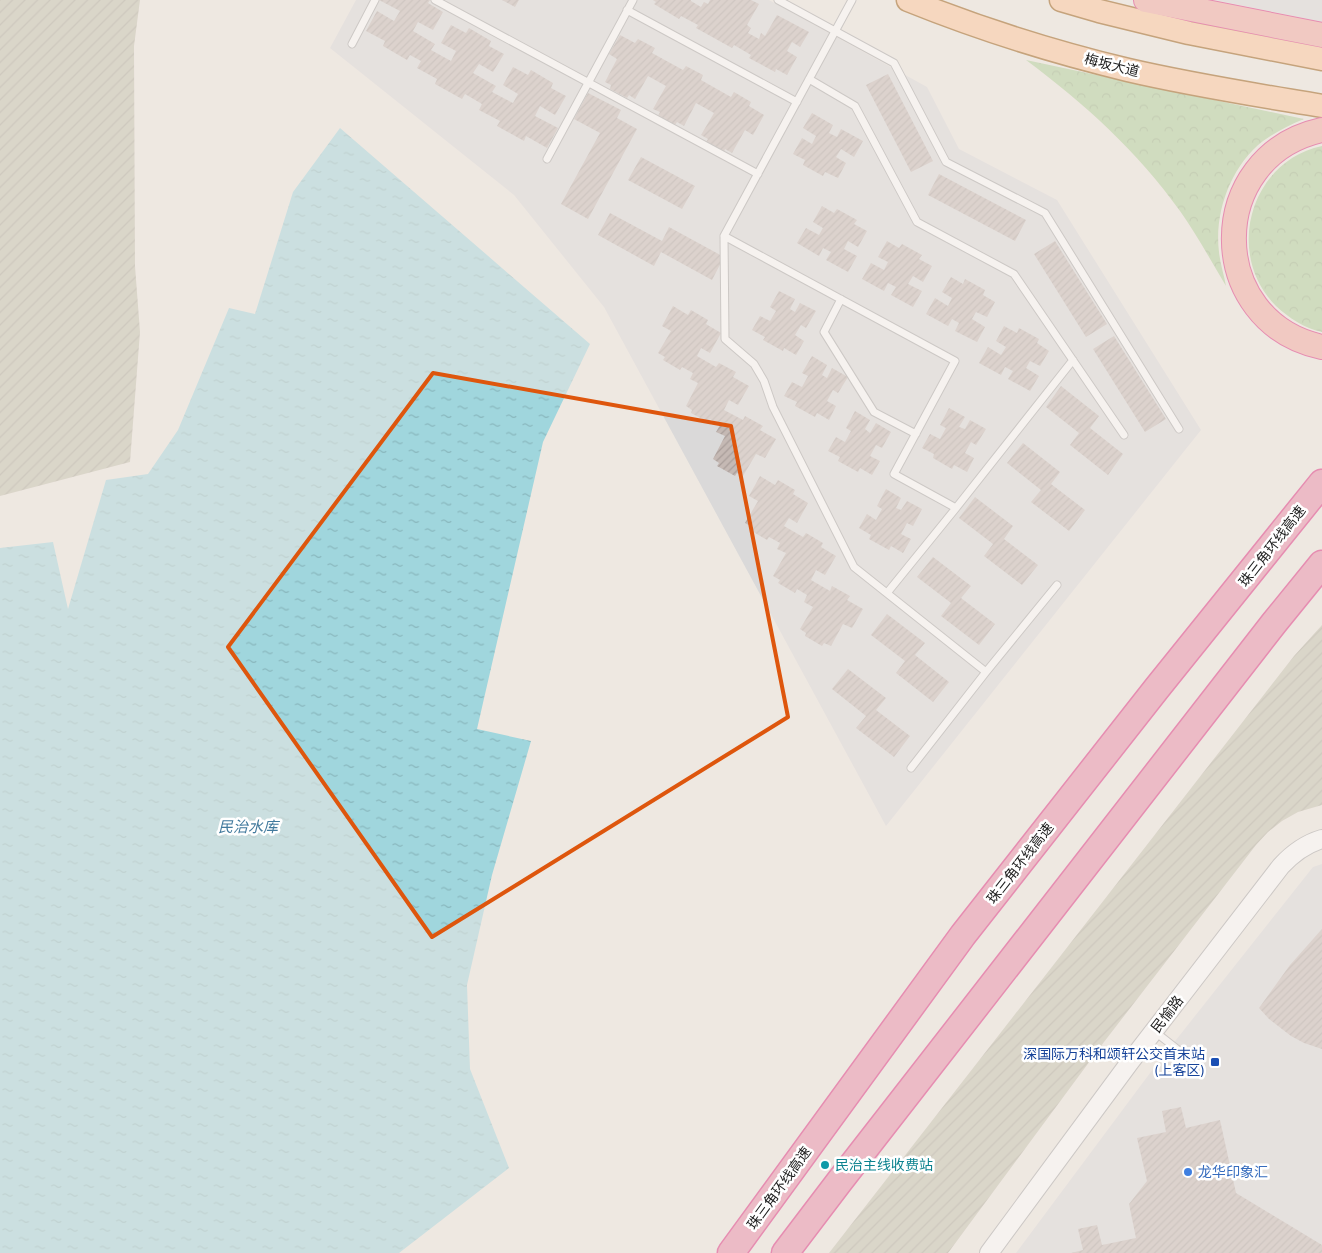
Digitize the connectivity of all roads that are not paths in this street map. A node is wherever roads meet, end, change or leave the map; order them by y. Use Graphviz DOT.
graph roads {
  1 [pos="376,0"];
  2 [pos="434,0"];
  3 [pos="633,0"];
  4 [pos="778,0"];
  5 [pos="852,0"];
  6 [pos="908,0"];
  7 [pos="1061,0"];
  8 [pos="1146,0"];
  9 [pos="627,10"];
  10 [pos="835,31"];
  11 [pos="1322,35"];
  12 [pos="352,44"];
  13 [pos="1322,59"];
  14 [pos="809,79"];
  15 [pos="588,83"];
  16 [pos="797,102"];
  17 [pos="1322,106"];
  18 [pos="1322,130"];
  19 [pos="547,159"];
  20 [pos="758,174"];
  21 [pos="724,236"];
  22 [pos="841,299"];
  23 [pos="1322,347"];
  24 [pos="1073,360"];
  25 [pos="1179,429"];
  26 [pos="916,434"];
  27 [pos="1124,435"];
  28 [pos="1322,482"];
  29 [pos="956,508"];
  30 [pos="1322,564"];
  31 [pos="1057,585"];
  32 [pos="1322,589"];
  33 [pos="887,593"];
  34 [pos="1274,623"];
  35 [pos="986,672"];
  36 [pos="911,768"];
  37 [pos="1322,839"];
  38 [pos="1154,1031"];
  39 [pos="1191,1060"];
  40 [pos="731,1253"];
  41 [pos="785,1253"];
  42 [pos="989,1253"];
  1 -- 12 [label="lane"];
  2 -- 15 [label="lane"];
  3 -- 9 [label="lane"];
  4 -- 10 [label="lane"];
  5 -- 10 [label="lane"];
  6 -- 17 [label="main road, 梅坂大道"];
  7 -- 13 [label="main road"];
  8 -- 11 [label="highway"];
  9 -- 15 [label="lane"];
  9 -- 16 [label="lane"];
  10 -- 14 [label="lane"];
  10 -- 25 [label="lane"];
  14 -- 16 [label="lane"];
  14 -- 24 [label="lane"];
  15 -- 19 [label="lane"];
  15 -- 20 [label="lane"];
  16 -- 20 [label="lane"];
  18 -- 23 [label="highway"];
  20 -- 21 [label="lane"];
  21 -- 22 [label="lane"];
  21 -- 33 [label="lane"];
  22 -- 26 [label="lane"];
  22 -- 26 [label="lane"];
  24 -- 27 [label="lane"];
  24 -- 29 [label="lane"];
  26 -- 29 [label="lane"];
  28 -- 40 [label="highway, 珠三角环线高速"];
  29 -- 33 [label="lane"];
  30 -- 34 [label="highway"];
  31 -- 35 [label="lane"];
  32 -- 34 [label="highway"];
  33 -- 35 [label="lane"];
  34 -- 41 [label="highway"];
  35 -- 36 [label="lane"];
  37 -- 38 [label="street, 民愉路"];
  38 -- 39 [label="lane"];
  38 -- 42 [label="street, 民愉路"];
}
